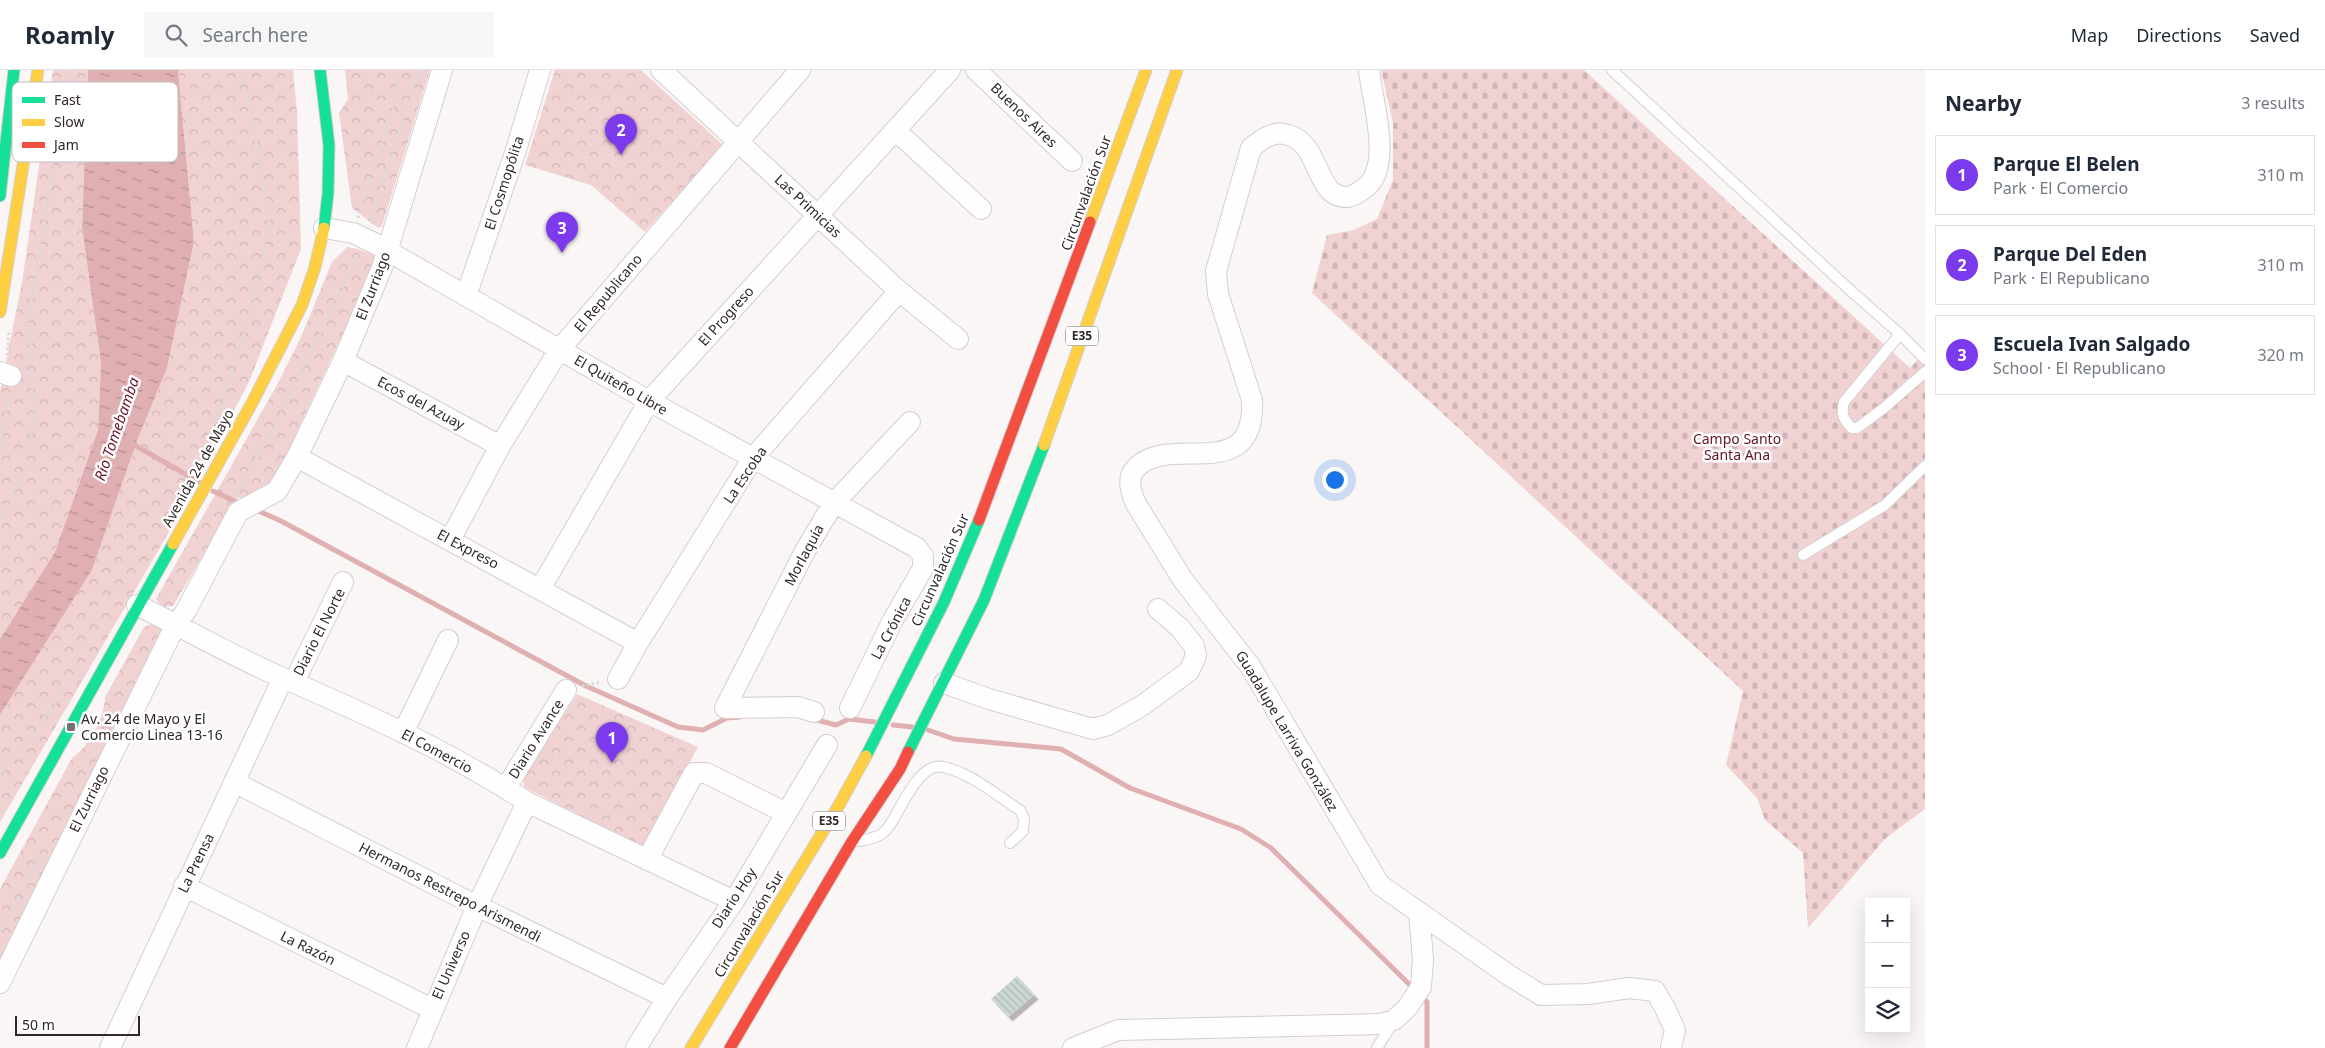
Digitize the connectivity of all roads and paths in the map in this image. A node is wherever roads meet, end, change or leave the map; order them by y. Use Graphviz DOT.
graph roads {
  1 [pos="238,70"];
  2 [pos="320,70"];
  3 [pos="402,70"];
  4 [pos="419,70"];
  5 [pos="442,70"];
  6 [pos="540,70"];
  7 [pos="662,70"];
  8 [pos="800,70"];
  9 [pos="950,70"];
  10 [pos="976,70"];
  11 [pos="1146,70"];
  12 [pos="1177,70"];
  13 [pos="1369,70"];
  14 [pos="1612,70"];
  15 [pos="12,88"];
  16 [pos="895,130"];
  17 [pos="737,141"];
  18 [pos="1072,161"];
  19 [pos="18,162"];
  20 [pos="56,162"];
  21 [pos="0,196"];
  22 [pos="8,207"];
  23 [pos="981,209"];
  24 [pos="818,215"];
  25 [pos="324,228"];
  26 [pos="359,236"];
  27 [pos="386,250"];
  28 [pos="899,291"];
  29 [pos="466,296"];
  30 [pos="0,312"];
  31 [pos="1900,334"];
  32 [pos="958,339"];
  33 [pos="559,350"];
  34 [pos="1925,359"];
  35 [pos="343,361"];
  36 [pos="1925,372"];
  37 [pos="231,375"];
  38 [pos="648,401"];
  39 [pos="910,422"];
  40 [pos="500,446"];
  41 [pos="297,457"];
  42 [pos="753,458"];
  43 [pos="1925,466"];
  44 [pos="236,504"];
  45 [pos="833,504"];
  46 [pos="0,524"];
  47 [pos="450,540"];
  48 [pos="1803,555"];
  49 [pos="923,568"];
  50 [pos="344,582"];
  51 [pos="951,585"];
  52 [pos="540,589"];
  53 [pos="137,605"];
  54 [pos="1158,609"];
  55 [pos="176,624"];
  56 [pos="448,640"];
  57 [pos="638,644"];
  58 [pos="618,679"];
  59 [pos="288,680"];
  60 [pos="944,683"];
  61 [pos="566,690"];
  62 [pos="850,708"];
  63 [pos="814,712"];
  64 [pos="403,733"];
  65 [pos="827,745"];
  66 [pos="234,782"];
  67 [pos="506,788"];
  68 [pos="527,802"];
  69 [pos="786,813"];
  70 [pos="851,843"];
  71 [pos="1010,843"];
  72 [pos="0,853"];
  73 [pos="647,860"];
  74 [pos="184,886"];
  75 [pos="734,901"];
  76 [pos="477,906"];
  77 [pos="1419,912"];
  78 [pos="0,983"];
  79 [pos="667,998"];
  80 [pos="432,1008"];
  81 [pos="1394,1020"];
  82 [pos="425,1045"];
  83 [pos="110,1048"];
  84 [pos="636,1048"];
  85 [pos="691,1048"];
  86 [pos="730,1048"];
  87 [pos="1073,1048"];
  88 [pos="1377,1048"];
  89 [pos="1671,1048"];
  1 -- 37 [label="path"];
  2 -- 25 [label="main road, Avenida 24 de Mayo"];
  3 -- 26 [label="path"];
  4 -- 26 [label="path"];
  5 -- 27 [label="street, El Zurriago"];
  6 -- 29 [label="street, El Cosmopólita"];
  7 -- 17 [label="street, Las Primicias"];
  8 -- 17 [label="street, El Republicano"];
  9 -- 16 [label="street, El Progreso"];
  10 -- 18 [label="street, Buenos Aires"];
  11 -- 51 [label="main road, Circunvalación Sur / E35"];
  12 -- 60 [label="main road, E35"];
  13 -- 77 [label="street, Guadalupe Larriva González"];
  14 -- 31 [label="lane"];
  15 -- 21 [label="main road"];
  16 -- 23 [label="street"];
  16 -- 24 [label="street, El Progreso"];
  17 -- 24 [label="street, Las Primicias"];
  17 -- 33 [label="street, El Republicano"];
  19 -- 22 [label="main road"];
  20 -- 46 [label="path"];
  22 -- 30 [label="main road"];
  24 -- 28 [label="street, Las Primicias"];
  24 -- 38 [label="street, El Progreso"];
  25 -- 26 [label="street, El Quiteño Libre"];
  25 -- 53 [label="main road, Avenida 24 de Mayo"];
  26 -- 27 [label="street, El Quiteño Libre"];
  26 -- 44 [label="path"];
  27 -- 29 [label="street, El Quiteño Libre"];
  27 -- 35 [label="street, El Zurriago"];
  28 -- 32 [label="street, Las Primicias"];
  28 -- 42 [label="street, La Escoba"];
  29 -- 33 [label="street, El Quiteño Libre"];
  31 -- 34 [label="lane"];
  31 -- 36 [label="lane"];
  33 -- 38 [label="street, El Quiteño Libre"];
  33 -- 40 [label="street, El Republicano"];
  35 -- 40 [label="street, Ecos del Azuay"];
  35 -- 41 [label="street, El Zurriago"];
  38 -- 42 [label="street, El Quiteño Libre"];
  38 -- 52 [label="street, El Progreso"];
  39 -- 45 [label="street, Morlaquía"];
  40 -- 47 [label="street, El Republicano"];
  41 -- 44 [label="street, El Zurriago"];
  41 -- 47 [label="street, El Expreso"];
  42 -- 45 [label="street, El Quiteño Libre"];
  42 -- 57 [label="street, La Escoba"];
  43 -- 48 [label="lane"];
  44 -- 55 [label="street, El Zurriago"];
  45 -- 49 [label="street, El Quiteño Libre"];
  45 -- 63 [label="street, Morlaquía"];
  47 -- 52 [label="street, El Expreso"];
  49 -- 51 [label="street"];
  49 -- 62 [label="street, La Crónica"];
  50 -- 59 [label="street, Diario El Norte"];
  51 -- 85 [label="main road, Circunvalación Sur / E35"];
  52 -- 57 [label="street, El Expreso"];
  53 -- 55 [label="street, El Comercio"];
  53 -- 72 [label="main road, Avenida 24 de Mayo"];
  54 -- 60 [label="street"];
  55 -- 59 [label="street, El Comercio"];
  55 -- 78 [label="street, El Zurriago"];
  56 -- 64 [label="street"];
  57 -- 58 [label="street, La Escoba"];
  58 -- 61 [label="path"];
  59 -- 64 [label="street, El Comercio"];
  59 -- 66 [label="street, La Prensa"];
  60 -- 70 [label="main road, E35"];
  61 -- 67 [label="street, Diario Avance"];
  64 -- 67 [label="street, El Comercio"];
  65 -- 69 [label="street, Diario Hoy"];
  66 -- 74 [label="street, La Prensa"];
  66 -- 76 [label="street, Hermanos Restrepo Arismendi"];
  67 -- 68 [label="street, El Comercio"];
  68 -- 73 [label="street, El Comercio"];
  68 -- 76 [label="street, El Universo"];
  69 -- 73 [label="street"];
  69 -- 75 [label="street, Diario Hoy"];
  70 -- 71 [label="lane"];
  70 -- 86 [label="main road, E35"];
  73 -- 75 [label="street, El Comercio"];
  74 -- 80 [label="street, La Razón"];
  74 -- 83 [label="street, La Prensa"];
  75 -- 79 [label="street, Diario Hoy"];
  76 -- 79 [label="street, Hermanos Restrepo Arismendi"];
  76 -- 80 [label="street, El Universo"];
  77 -- 81 [label="street"];
  77 -- 89 [label="street"];
  79 -- 84 [label="street, Diario Hoy"];
  80 -- 82 [label="street, El Universo"];
  81 -- 87 [label="street"];
  81 -- 88 [label="lane"];
}
